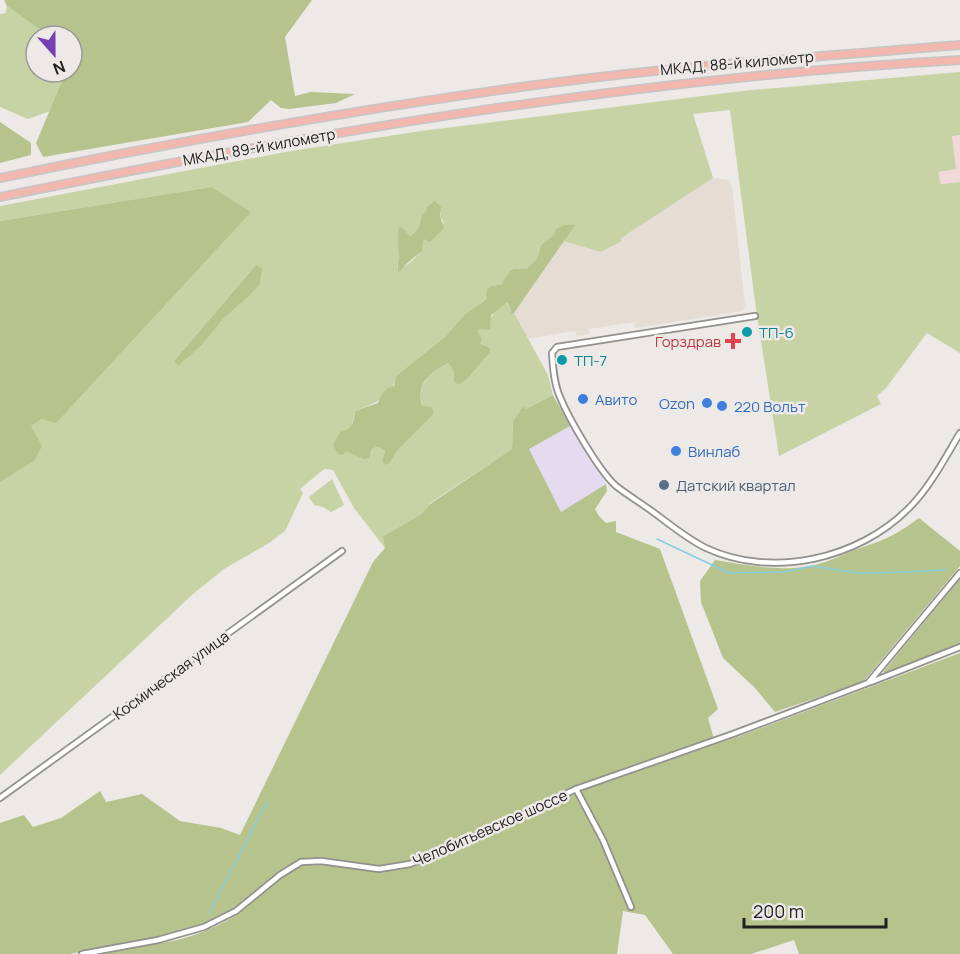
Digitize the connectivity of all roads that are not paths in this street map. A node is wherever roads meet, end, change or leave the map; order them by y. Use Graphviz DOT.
graph roads {
  1 [pos="960,45"];
  2 [pos="960,60"];
  3 [pos="514,88"];
  4 [pos="518,104"];
  5 [pos="0,178"];
  6 [pos="0,197"];
  7 [pos="755,316"];
  8 [pos="960,433"];
  9 [pos="342,551"];
  10 [pos="960,573"];
  11 [pos="960,648"];
  12 [pos="868,683"];
  13 [pos="576,789"];
  14 [pos="0,798"];
  15 [pos="631,907"];
  16 [pos="82,954"];
  1 -- 3 [label="highway, МКАД, 88-й километр"];
  2 -- 4 [label="highway, МКАД, 88-й километр"];
  3 -- 5 [label="highway, МКАД, 89-й километр"];
  4 -- 6 [label="highway, МКАД, 89-й километр"];
  7 -- 8 [label="street"];
  9 -- 14 [label="street, Космическая улица"];
  10 -- 12 [label="street"];
  11 -- 12 [label="street, Челобитьевское шоссе"];
  12 -- 13 [label="street, Челобитьевское шоссе"];
  13 -- 15 [label="street"];
  13 -- 16 [label="street, Челобитьевское шоссе"];
}
